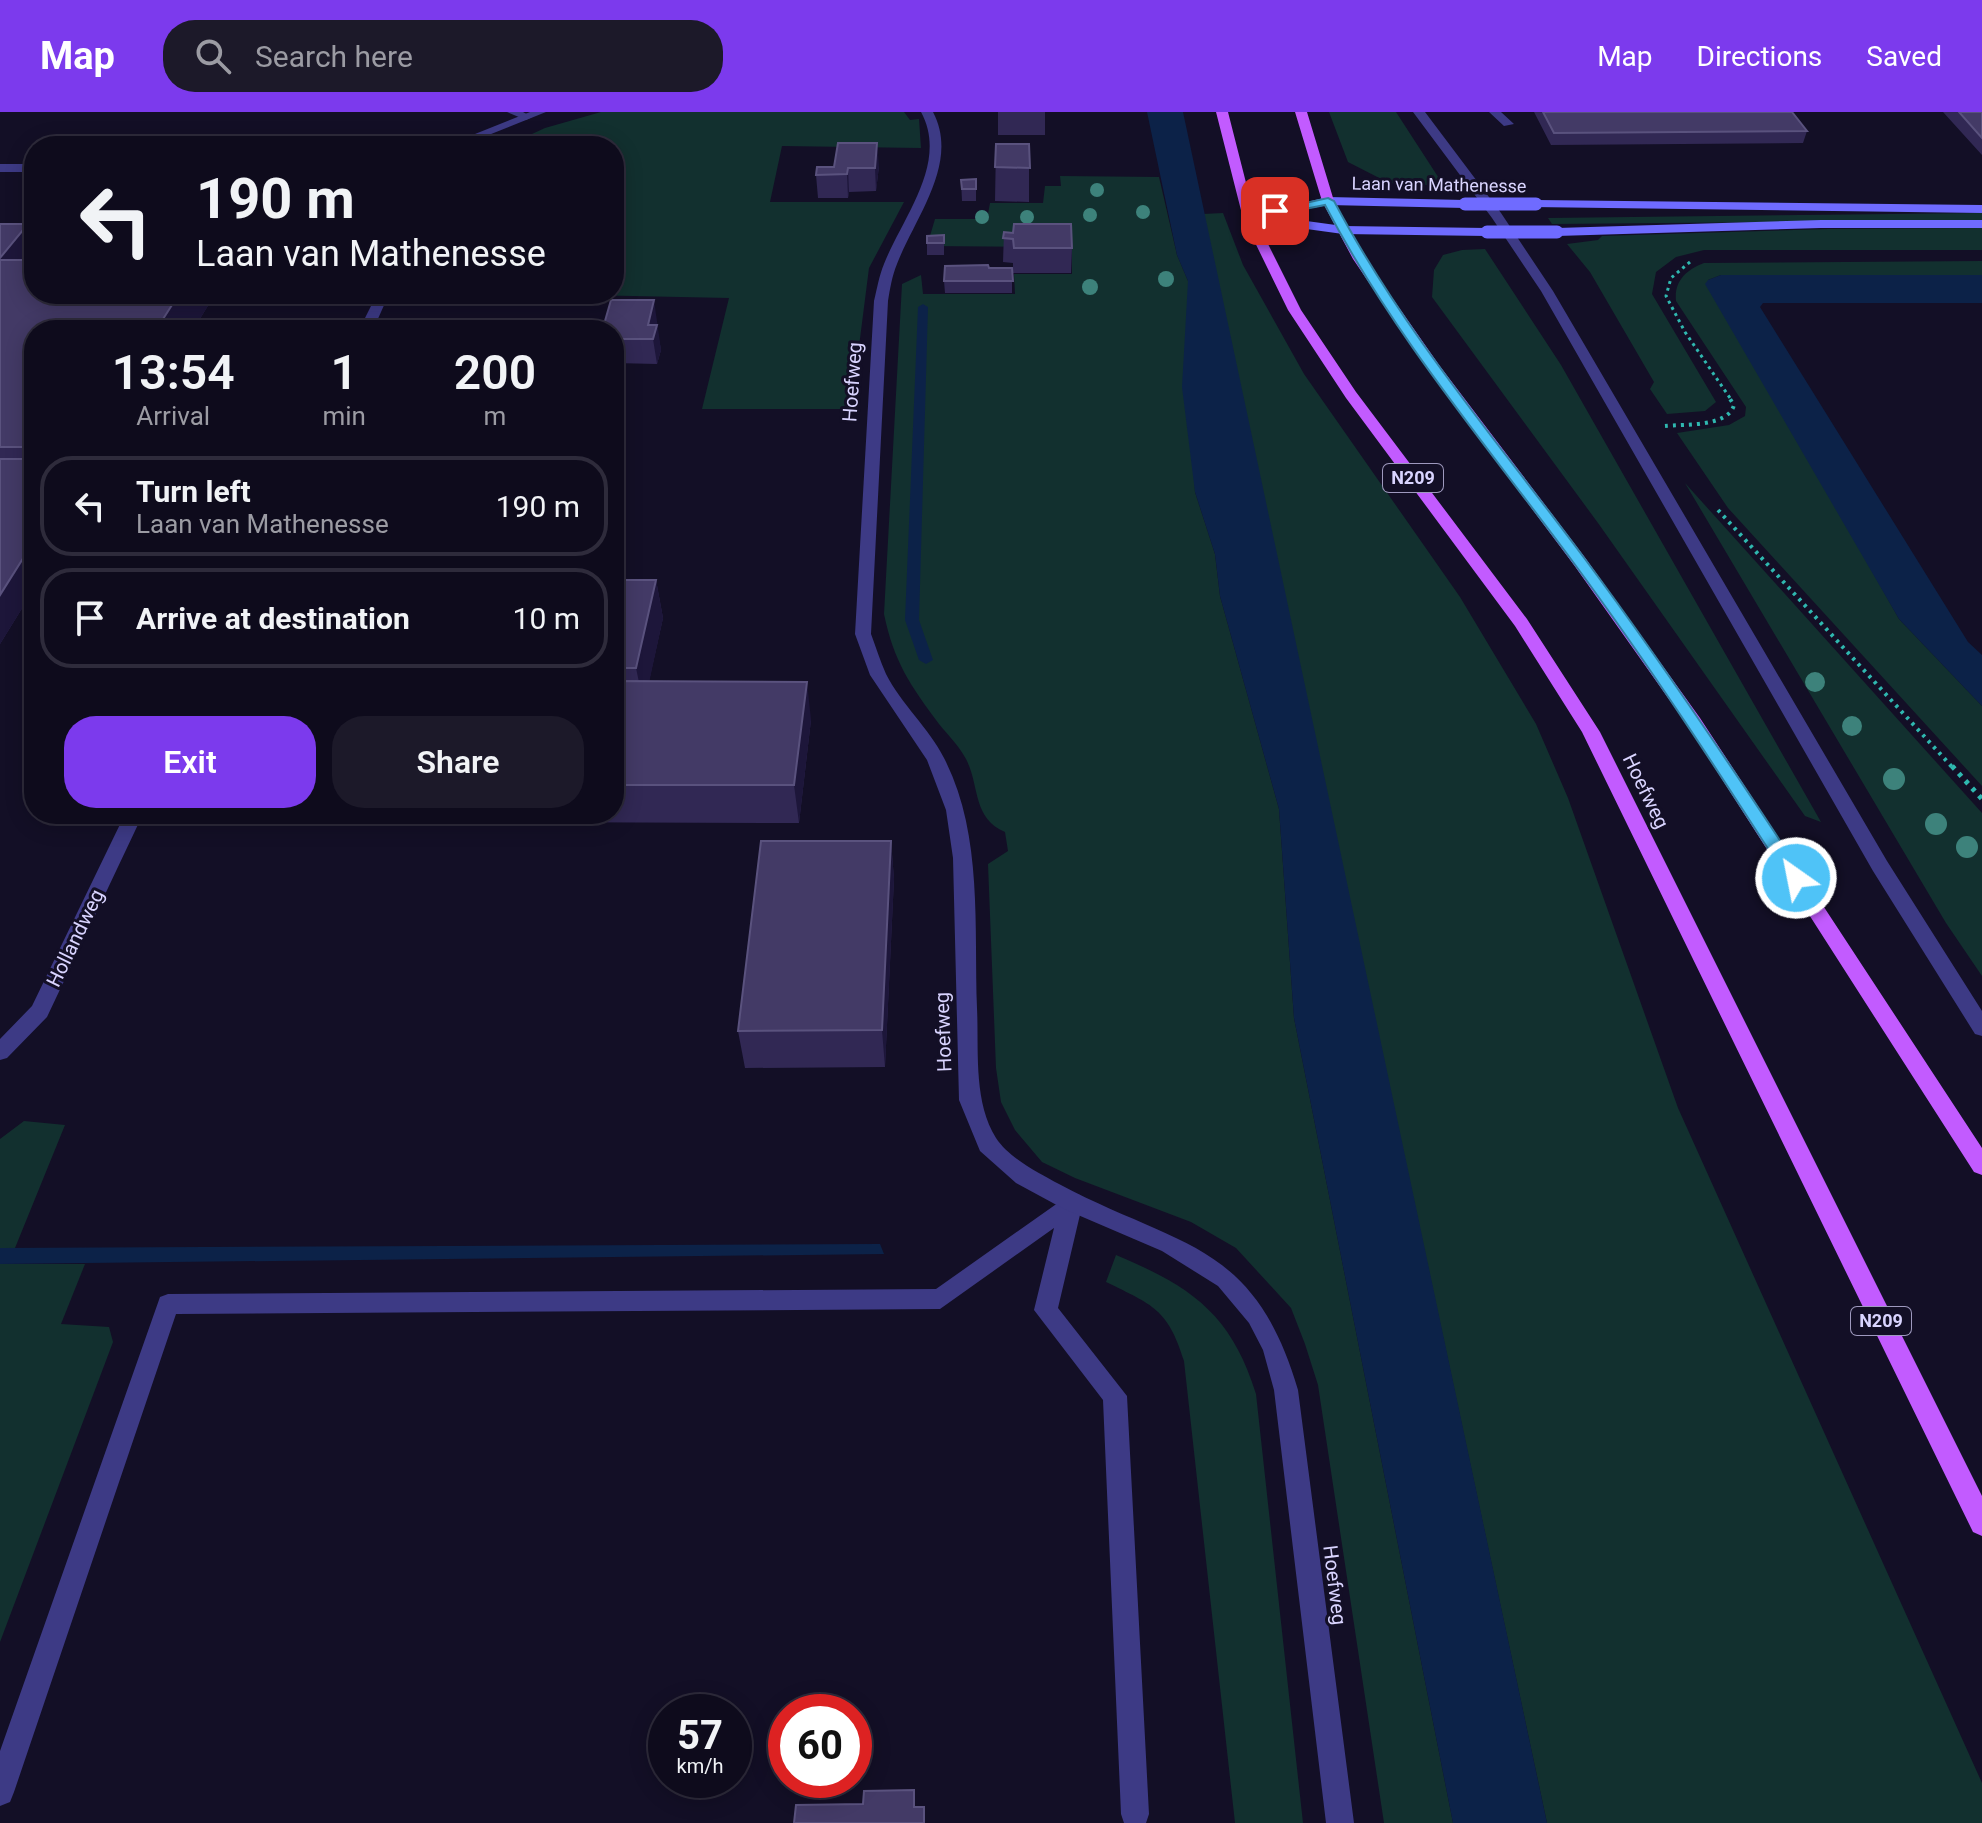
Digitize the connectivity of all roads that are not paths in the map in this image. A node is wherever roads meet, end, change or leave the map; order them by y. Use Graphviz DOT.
graph roads {
  1 [pos="513,112"];
  2 [pos="540,112"];
  3 [pos="927,112"];
  4 [pos="1222,112"];
  5 [pos="1301,112"];
  6 [pos="1419,112"];
  7 [pos="1495,112"];
  8 [pos="526,117"];
  9 [pos="1508,124"];
  10 [pos="477,136"];
  11 [pos="0,168"];
  12 [pos="24,168"];
  13 [pos="1328,201"];
  14 [pos="1982,209"];
  15 [pos="1248,217"];
  16 [pos="1982,224"];
  17 [pos="1343,230"];
  18 [pos="129,824"];
  19 [pos="1982,1028"];
  20 [pos="0,1052"];
  21 [pos="1982,1166"];
  22 [pos="1072,1202"];
  23 [pos="1982,1523"];
  24 [pos="0,1792"];
  25 [pos="1135,1814"];
  26 [pos="1340,1823"];
  1 -- 8 [label="street"];
  2 -- 8 [label="street"];
  3 -- 22 [label="street, Hoefweg"];
  4 -- 15 [label="main road, Hoefweg / N209"];
  5 -- 13 [label="main road"];
  6 -- 19 [label="street"];
  7 -- 9 [label="street"];
  8 -- 10 [label="street"];
  11 -- 12 [label="street"];
  13 -- 14 [label="street, Laan van Mathenesse, bridge"];
  13 -- 15 [label="street, Laan van Mathenesse"];
  13 -- 17 [label="main road"];
  15 -- 17 [label="street"];
  15 -- 23 [label="main road, Hoefweg / N209"];
  16 -- 17 [label="street, bridge"];
  17 -- 21 [label="main road"];
  18 -- 20 [label="street, Hollandweg"];
  22 -- 24 [label="street"];
  22 -- 25 [label="street"];
  22 -- 26 [label="street, Hoefweg"];
}
